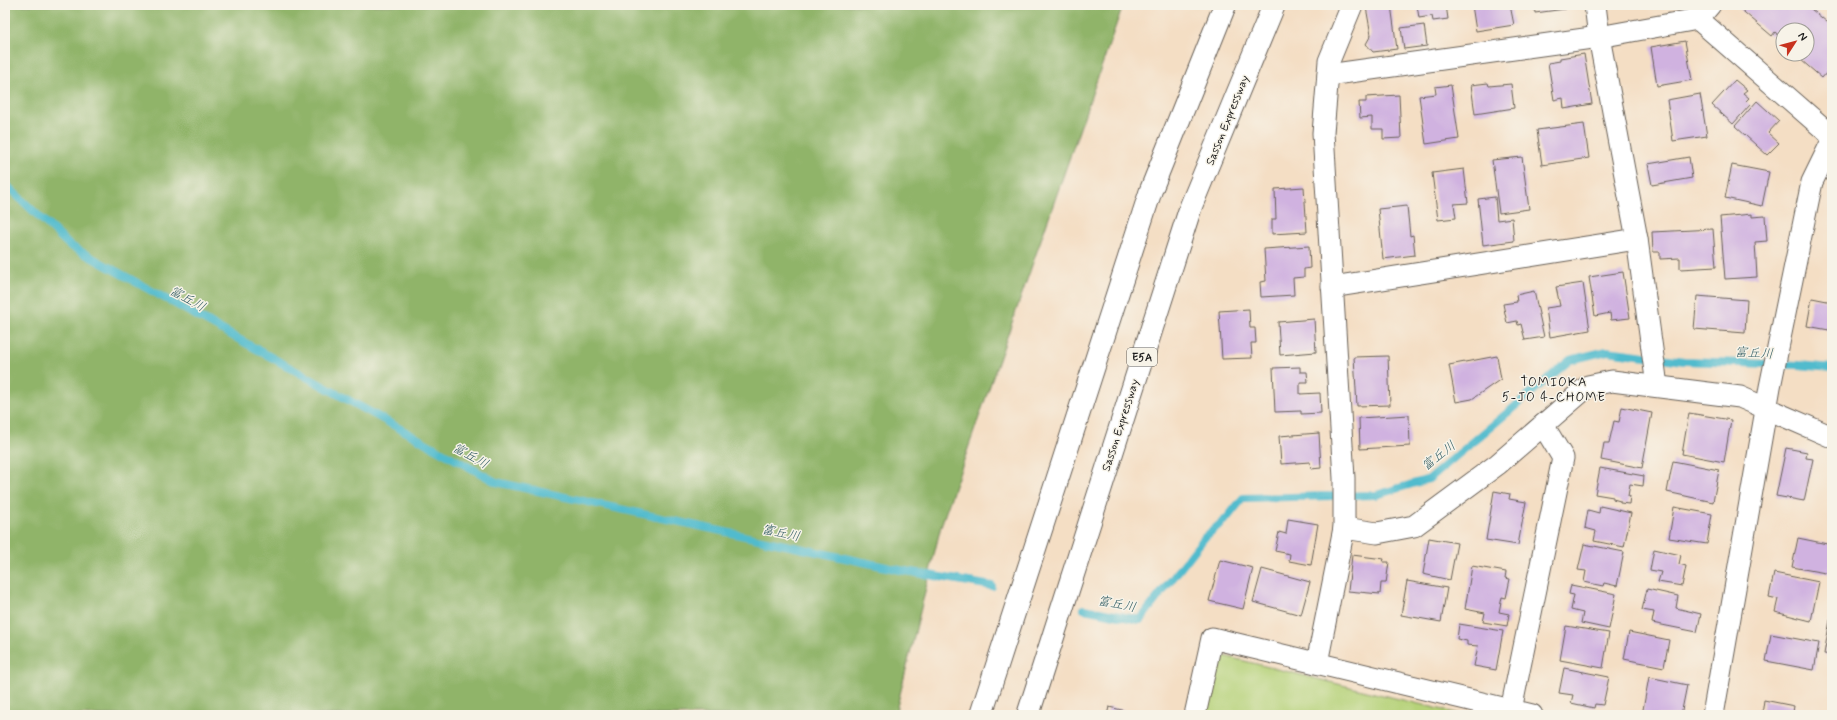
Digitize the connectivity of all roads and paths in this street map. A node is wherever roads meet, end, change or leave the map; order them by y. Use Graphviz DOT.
graph roads {
  1 [pos="1225,5"];
  2 [pos="1274,5"];
  3 [pos="1352,5"];
  4 [pos="1595,5"];
  5 [pos="1704,12"];
  6 [pos="1599,37"];
  7 [pos="1328,76"];
  8 [pos="1832,136"];
  9 [pos="1832,141"];
  10 [pos="1637,239"];
  11 [pos="1332,287"];
  12 [pos="1658,386"];
  13 [pos="1766,409"];
  14 [pos="1543,425"];
  15 [pos="1832,437"];
  16 [pos="1344,522"];
  17 [pos="1317,663"];
  18 [pos="1511,710"];
  19 [pos="981,715"];
  20 [pos="1028,715"];
  21 [pos="1196,715"];
  22 [pos="1532,715"];
  23 [pos="1713,715"];
  1 -- 19 [label="highway"];
  2 -- 20 [label="highway, Sasson Expressway / E5A"];
  3 -- 7 [label="street"];
  4 -- 6 [label="street"];
  5 -- 6 [label="street"];
  5 -- 8 [label="street"];
  6 -- 7 [label="street"];
  6 -- 10 [label="street"];
  7 -- 11 [label="street"];
  9 -- 13 [label="street"];
  10 -- 11 [label="street"];
  10 -- 12 [label="street"];
  11 -- 16 [label="street"];
  12 -- 13 [label="street"];
  12 -- 14 [label="street"];
  13 -- 15 [label="street"];
  13 -- 23 [label="street"];
  14 -- 16 [label="street"];
  14 -- 18 [label="street"];
  16 -- 17 [label="street"];
  17 -- 18 [label="street"];
  17 -- 21 [label="street"];
  18 -- 22 [label="street"];
}
